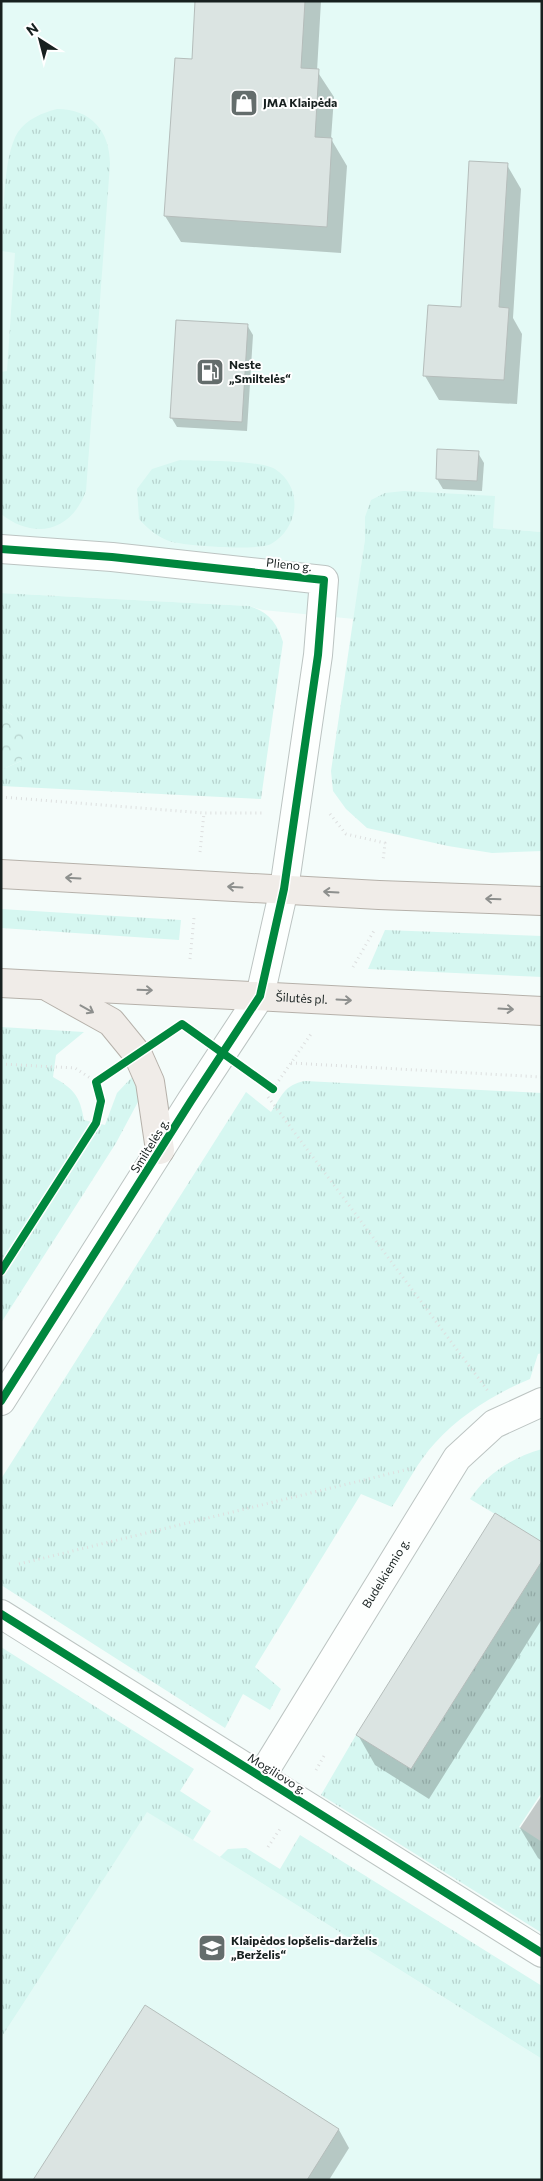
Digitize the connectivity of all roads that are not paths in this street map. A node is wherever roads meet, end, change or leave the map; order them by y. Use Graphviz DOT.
graph roads {
  1 [pos="1,549"];
  2 [pos="1,874"];
  3 [pos="284,889"];
  4 [pos="542,901"];
  5 [pos="1,983"];
  6 [pos="44,985"];
  7 [pos="260,996"];
  8 [pos="542,1011"];
  9 [pos="160,1150"];
  10 [pos="1,1401"];
  11 [pos="542,1402"];
  12 [pos="1,1614"];
  13 [pos="261,1777"];
  14 [pos="542,1953"];
  1 -- 3 [label="street, Plieno g."];
  3 -- 2 [label="main road, one-way"];
  4 -- 3 [label="main road, one-way"];
  3 -- 7 [label="street, Smiltelės g."];
  5 -- 6 [label="main road, Šilutės pl."];
  6 -- 7 [label="main road, Šilutės pl., one-way"];
  6 -- 9 [label="main road, one-way"];
  7 -- 8 [label="main road, Šilutės pl., one-way"];
  7 -- 9 [label="street, Smiltelės g."];
  9 -- 10 [label="street, Smiltelės g."];
  11 -- 13 [label="street, Budelkiemio g."];
  12 -- 13 [label="street, Mogiliovo g."];
  13 -- 14 [label="street, Mogiliovo g."];
}
